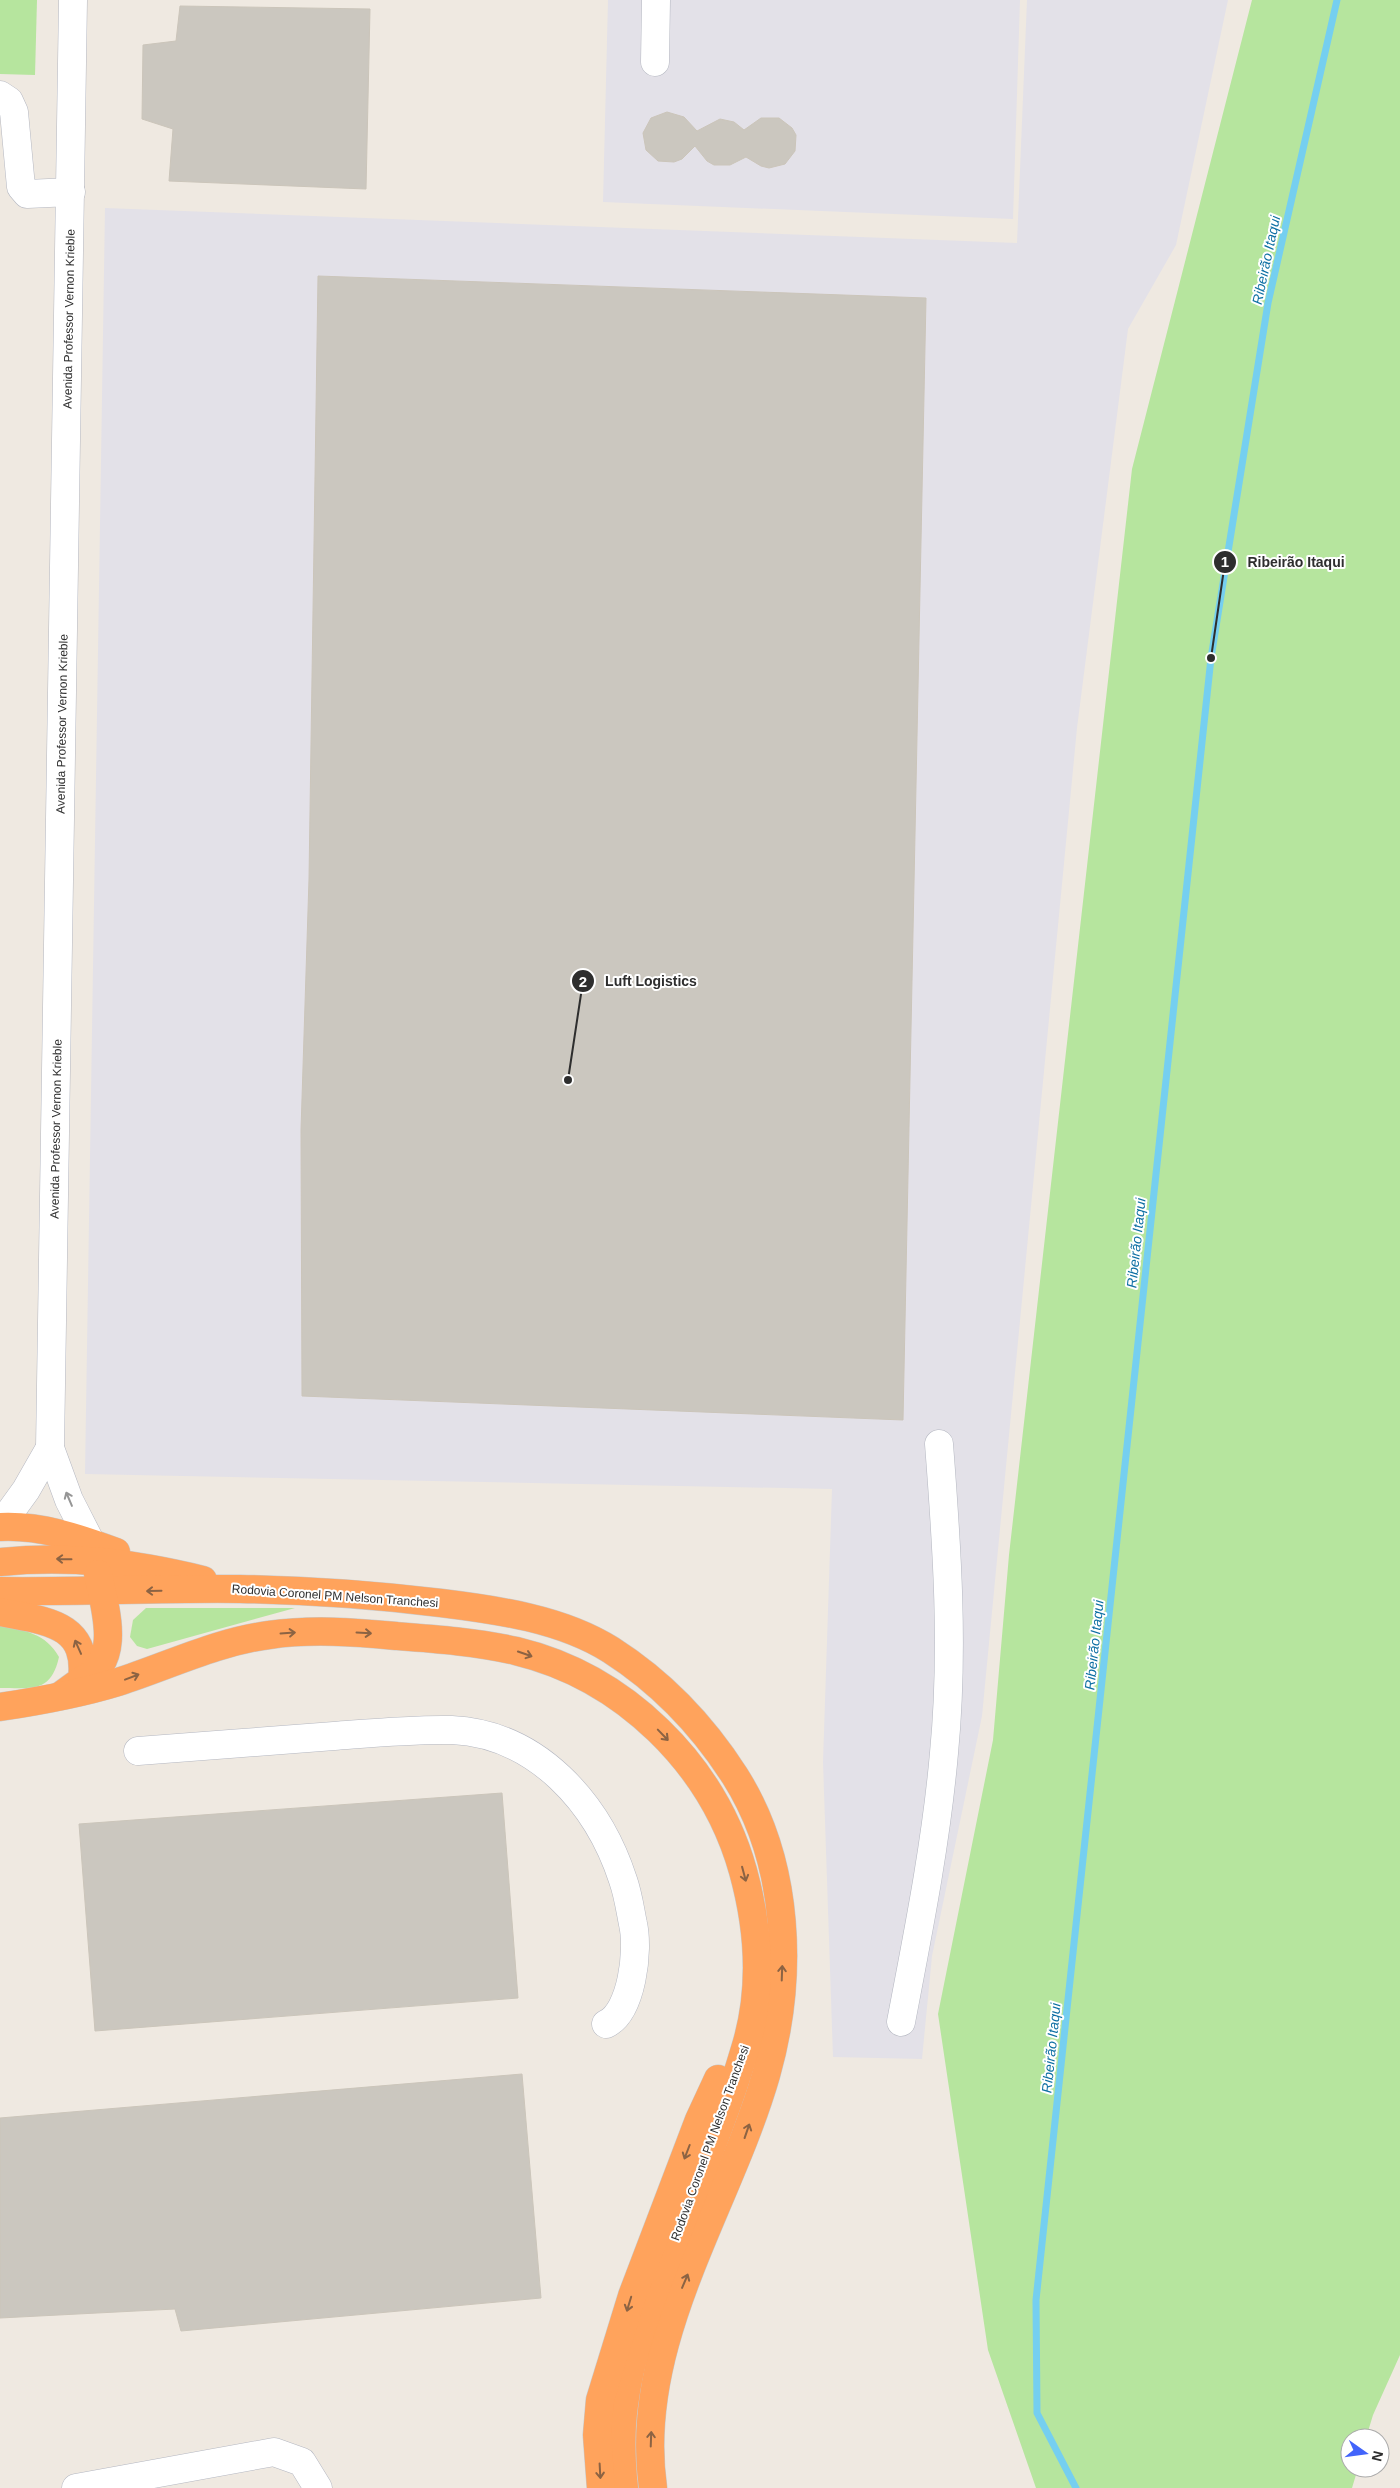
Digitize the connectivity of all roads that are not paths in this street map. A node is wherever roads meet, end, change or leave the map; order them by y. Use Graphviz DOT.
graph roads {
  1 [pos="73,0"];
  2 [pos="656,0"];
  3 [pos="655,62"];
  4 [pos="0,95"];
  5 [pos="71,192"];
  6 [pos="939,1444"];
  7 [pos="50,1448"];
  8 [pos="0,1526"];
  9 [pos="93,1551"];
  10 [pos="0,1562"];
  11 [pos="241,1589"];
  12 [pos="0,1590"];
  13 [pos="102,1592"];
  14 [pos="0,1612"];
  15 [pos="82,1680"];
  16 [pos="56,1699"];
  17 [pos="0,1707"];
  18 [pos="138,1751"];
  19 [pos="756,1996"];
  20 [pos="901,2022"];
  21 [pos="606,2024"];
  22 [pos="76,2488"];
  23 [pos="318,2488"];
  24 [pos="600,2488"];
  25 [pos="624,2488"];
  26 [pos="653,2488"];
  1 -- 5 [label="street, Avenida Professor Vernon Krieble"];
  2 -- 3 [label="street"];
  4 -- 5 [label="street"];
  5 -- 7 [label="street, Avenida Professor Vernon Krieble"];
  6 -- 20 [label="street"];
  7 -- 8 [label="street, Avenida Professor Vernon Krieble"];
  9 -- 7 [label="street, Avenida Professor Vernon Krieble, one-way"];
  8 -- 9 [label="highway"];
  9 -- 10 [label="highway, one-way"];
  9 -- 11 [label="highway"];
  9 -- 13 [label="highway"];
  11 -- 13 [label="highway, Rodovia Coronel PM Nelson Tranchesi, one-way"];
  26 -- 11 [label="highway, Rodovia Coronel PM Nelson Tranchesi, one-way"];
  12 -- 13 [label="highway, Rodovia Coronel PM Nelson Tranchesi"];
  13 -- 15 [label="highway"];
  15 -- 14 [label="highway, one-way"];
  15 -- 16 [label="highway"];
  16 -- 17 [label="highway, Rodovia Coronel PM Nelson Tranchesi"];
  16 -- 19 [label="highway, Rodovia Coronel PM Nelson Tranchesi, one-way"];
  18 -- 21 [label="street"];
  19 -- 24 [label="highway, one-way"];
  19 -- 25 [label="highway, Rodovia Coronel PM Nelson Tranchesi"];
  22 -- 23 [label="street"];
}
